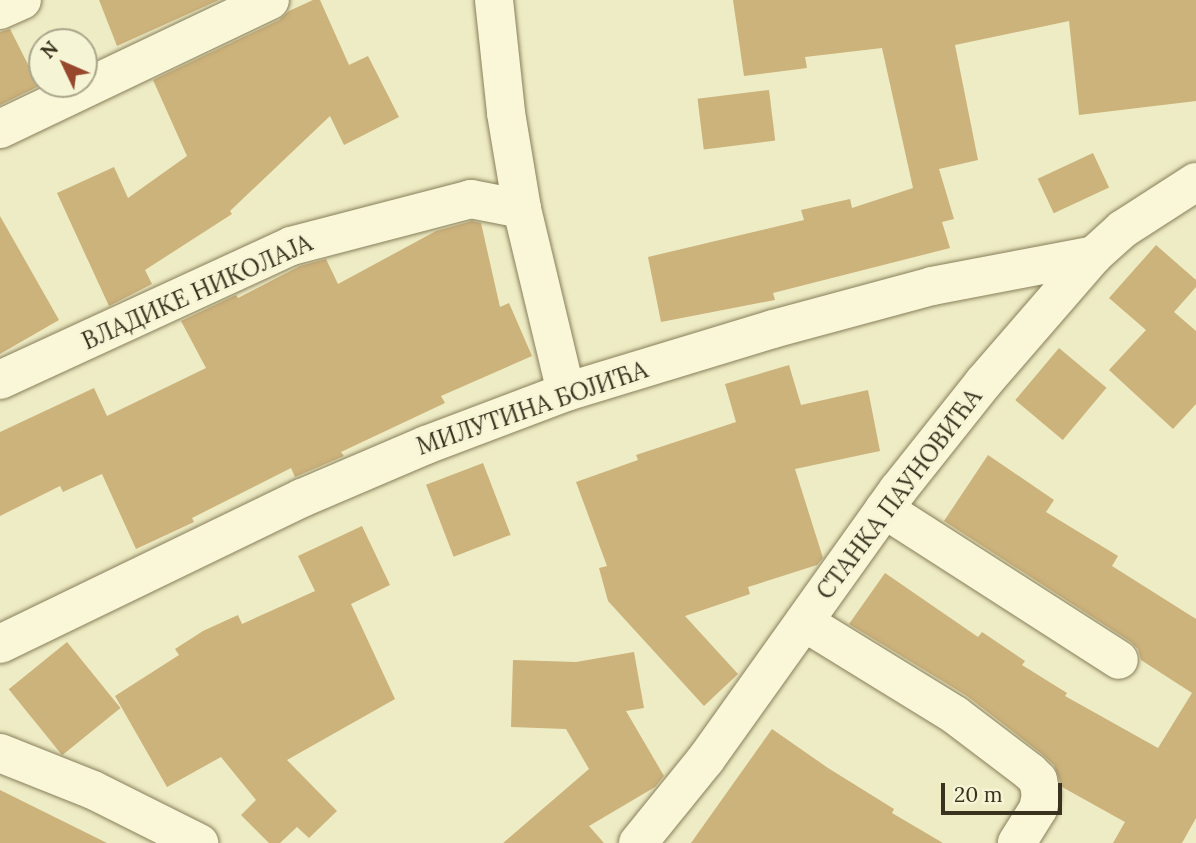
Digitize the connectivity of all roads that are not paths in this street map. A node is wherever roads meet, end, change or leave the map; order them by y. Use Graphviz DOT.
graph roads {
  1 [pos="22,0"];
  2 [pos="270,0"];
  3 [pos="494,0"];
  4 [pos="0,10"];
  5 [pos="0,129"];
  6 [pos="1196,182"];
  7 [pos="522,209"];
  8 [pos="1094,255"];
  9 [pos="0,380"];
  10 [pos="566,392"];
  11 [pos="884,509"];
  12 [pos="804,622"];
  13 [pos="0,644"];
  14 [pos="1119,660"];
  15 [pos="0,752"];
  16 [pos="199,843"];
  17 [pos="638,843"];
  18 [pos="1017,843"];
  1 -- 4 [label="street"];
  2 -- 5 [label="street"];
  3 -- 7 [label="street"];
  6 -- 8 [label="street, СТАНКА ПАУНОВИЋА"];
  7 -- 9 [label="street, ВЛАДИКЕ НИКОЛАЈА"];
  7 -- 10 [label="street"];
  8 -- 10 [label="street, МИЛУТИНА БОЈИЋА"];
  8 -- 11 [label="street, СТАНКА ПАУНОВИЋА"];
  10 -- 13 [label="street, МИЛУТИНА БОЈИЋА"];
  11 -- 12 [label="street, СТАНКА ПАУНОВИЋА"];
  11 -- 14 [label="street"];
  12 -- 17 [label="street, СТАНКА ПАУНОВИЋА"];
  12 -- 18 [label="street"];
  15 -- 16 [label="street"];
}
